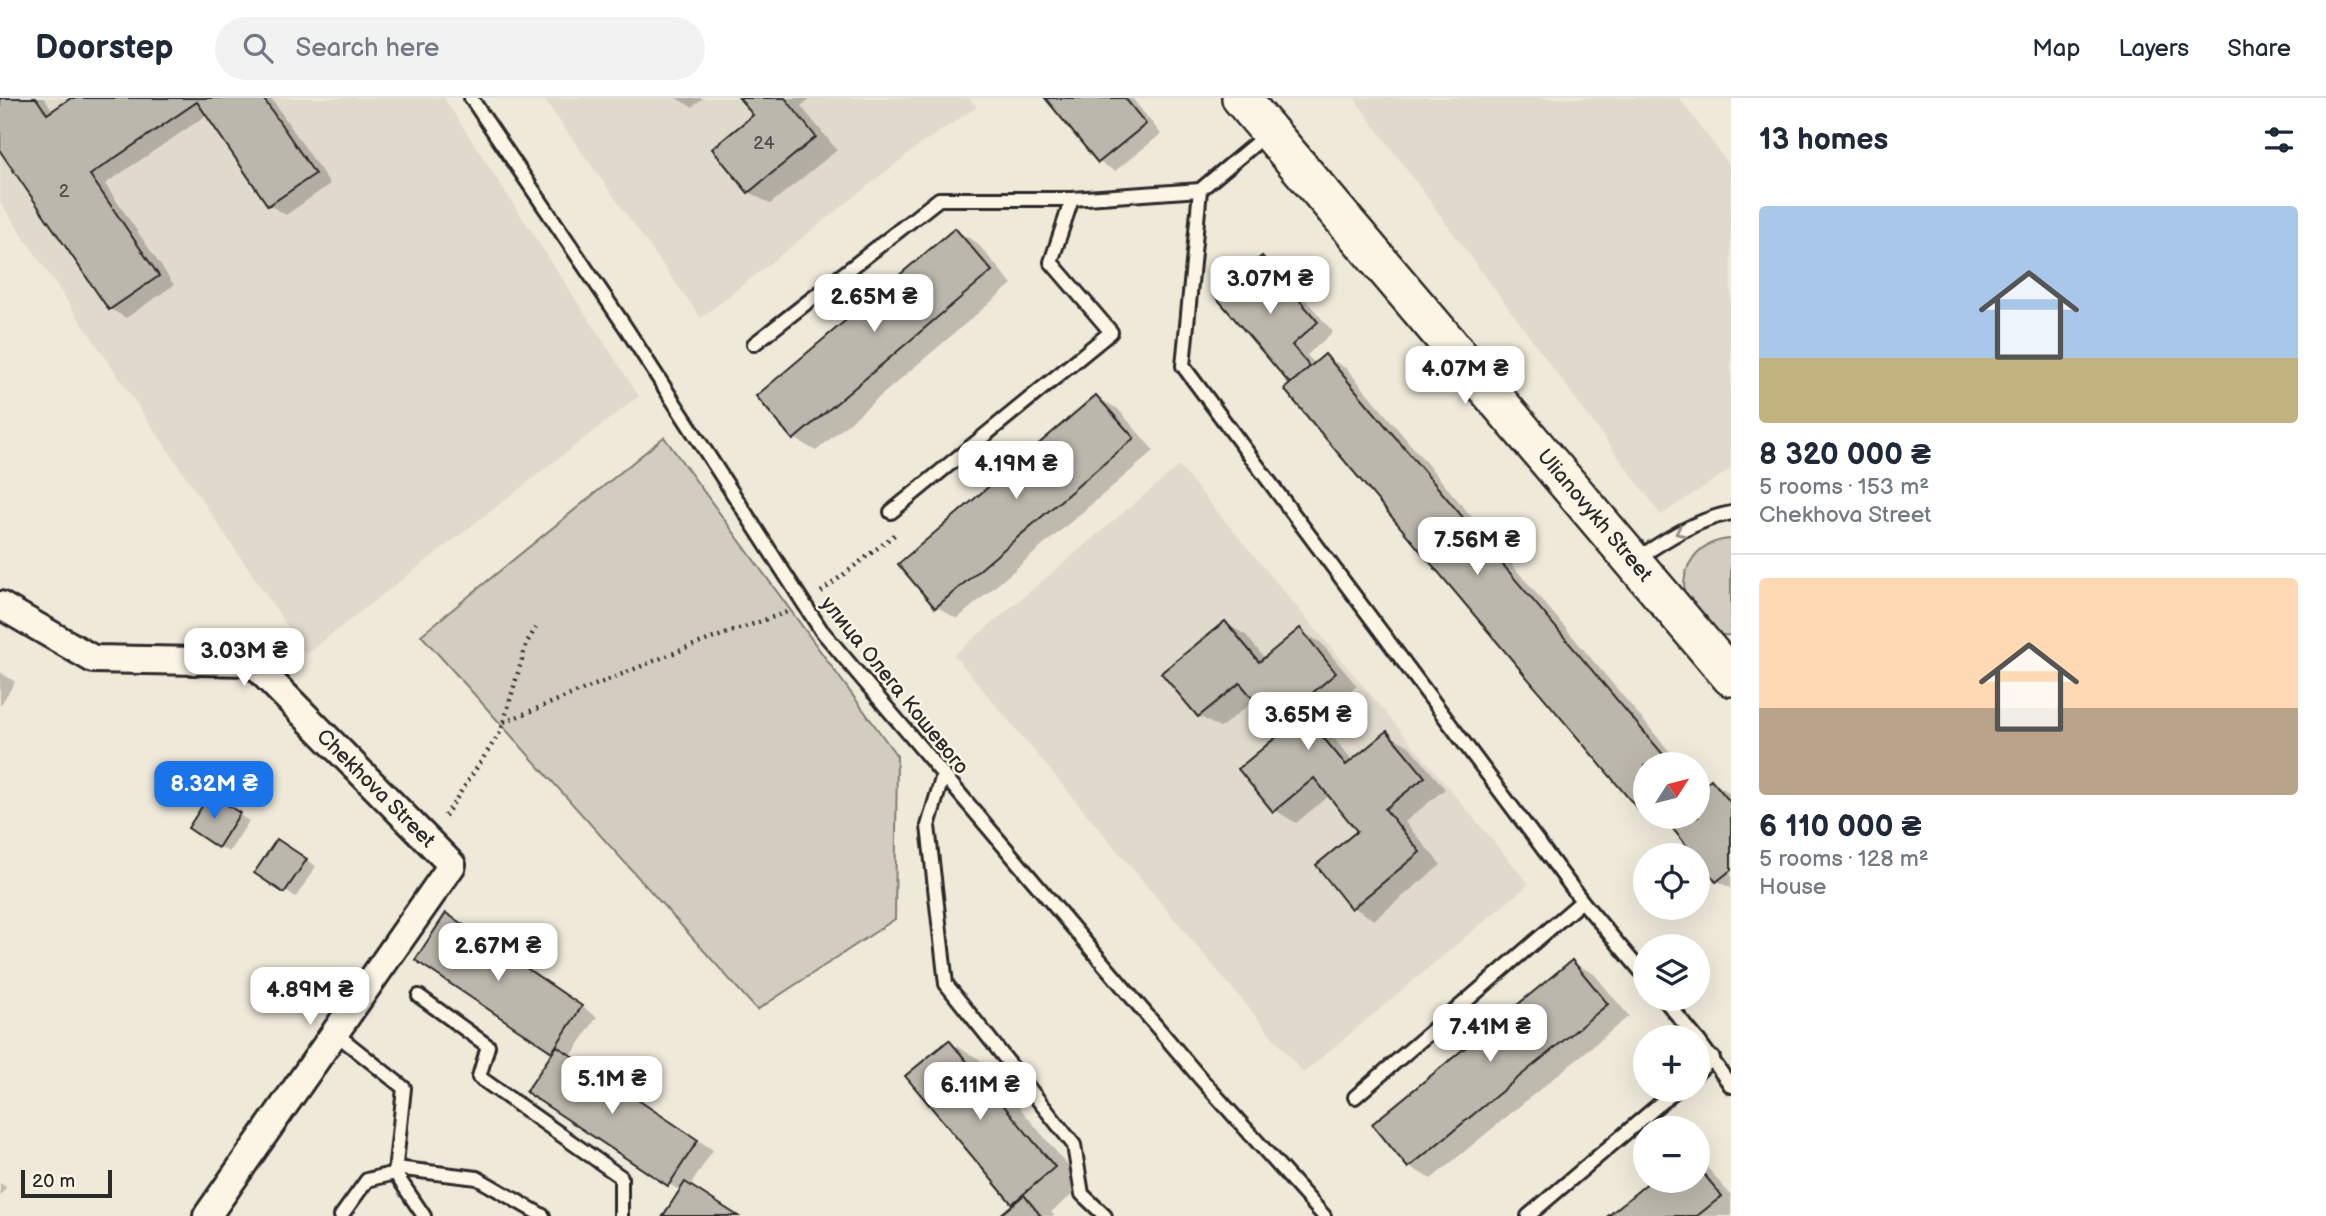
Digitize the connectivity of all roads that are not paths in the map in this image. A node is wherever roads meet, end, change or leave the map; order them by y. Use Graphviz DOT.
graph roads {
  1 [pos="471,98"];
  2 [pos="1241,98"];
  3 [pos="1270,132"];
  4 [pos="1200,190"];
  5 [pos="1072,199"];
  6 [pos="754,344"];
  7 [pos="891,512"];
  8 [pos="1731,513"];
  9 [pos="1634,561"];
  10 [pos="0,605"];
  11 [pos="1731,677"];
  12 [pos="943,775"];
  13 [pos="1582,901"];
  14 [pos="1633,962"];
  15 [pos="419,996"];
  16 [pos="1674,1011"];
  17 [pos="1685,1025"];
  18 [pos="335,1033"];
  19 [pos="1710,1054"];
  20 [pos="1713,1058"];
  21 [pos="1710,1061"];
  22 [pos="1731,1086"];
  23 [pos="1355,1097"];
  24 [pos="1662,1102"];
  25 [pos="395,1171"];
  26 [pos="208,1216"];
  27 [pos="341,1216"];
  28 [pos="424,1216"];
  29 [pos="543,1216"];
  30 [pos="621,1216"];
  31 [pos="1105,1216"];
  32 [pos="1324,1216"];
  33 [pos="1528,1216"];
  1 -- 12 [label="lane, улица Олега Кошевого"];
  2 -- 3 [label="street, Ulianovykh Street"];
  3 -- 4 [label="lane"];
  3 -- 9 [label="street, Ulianovykh Street"];
  4 -- 5 [label="lane"];
  4 -- 13 [label="lane"];
  5 -- 6 [label="lane"];
  5 -- 7 [label="lane"];
  8 -- 9 [label="lane, one-way"];
  9 -- 11 [label="street, Ulianovykh Street"];
  10 -- 18 [label="street, Chekhova Street"];
  12 -- 31 [label="lane"];
  12 -- 32 [label="lane, улица Олега Кошевого"];
  13 -- 14 [label="lane"];
  13 -- 23 [label="lane"];
  15 -- 30 [label="lane"];
  16 -- 17 [label="lane"];
  18 -- 25 [label="lane"];
  18 -- 26 [label="street"];
  19 -- 20 [label="lane"];
  20 -- 21 [label="lane"];
  20 -- 22 [label="lane"];
  24 -- 33 [label="lane"];
  25 -- 27 [label="lane"];
  25 -- 28 [label="lane"];
  25 -- 29 [label="lane"];
}
